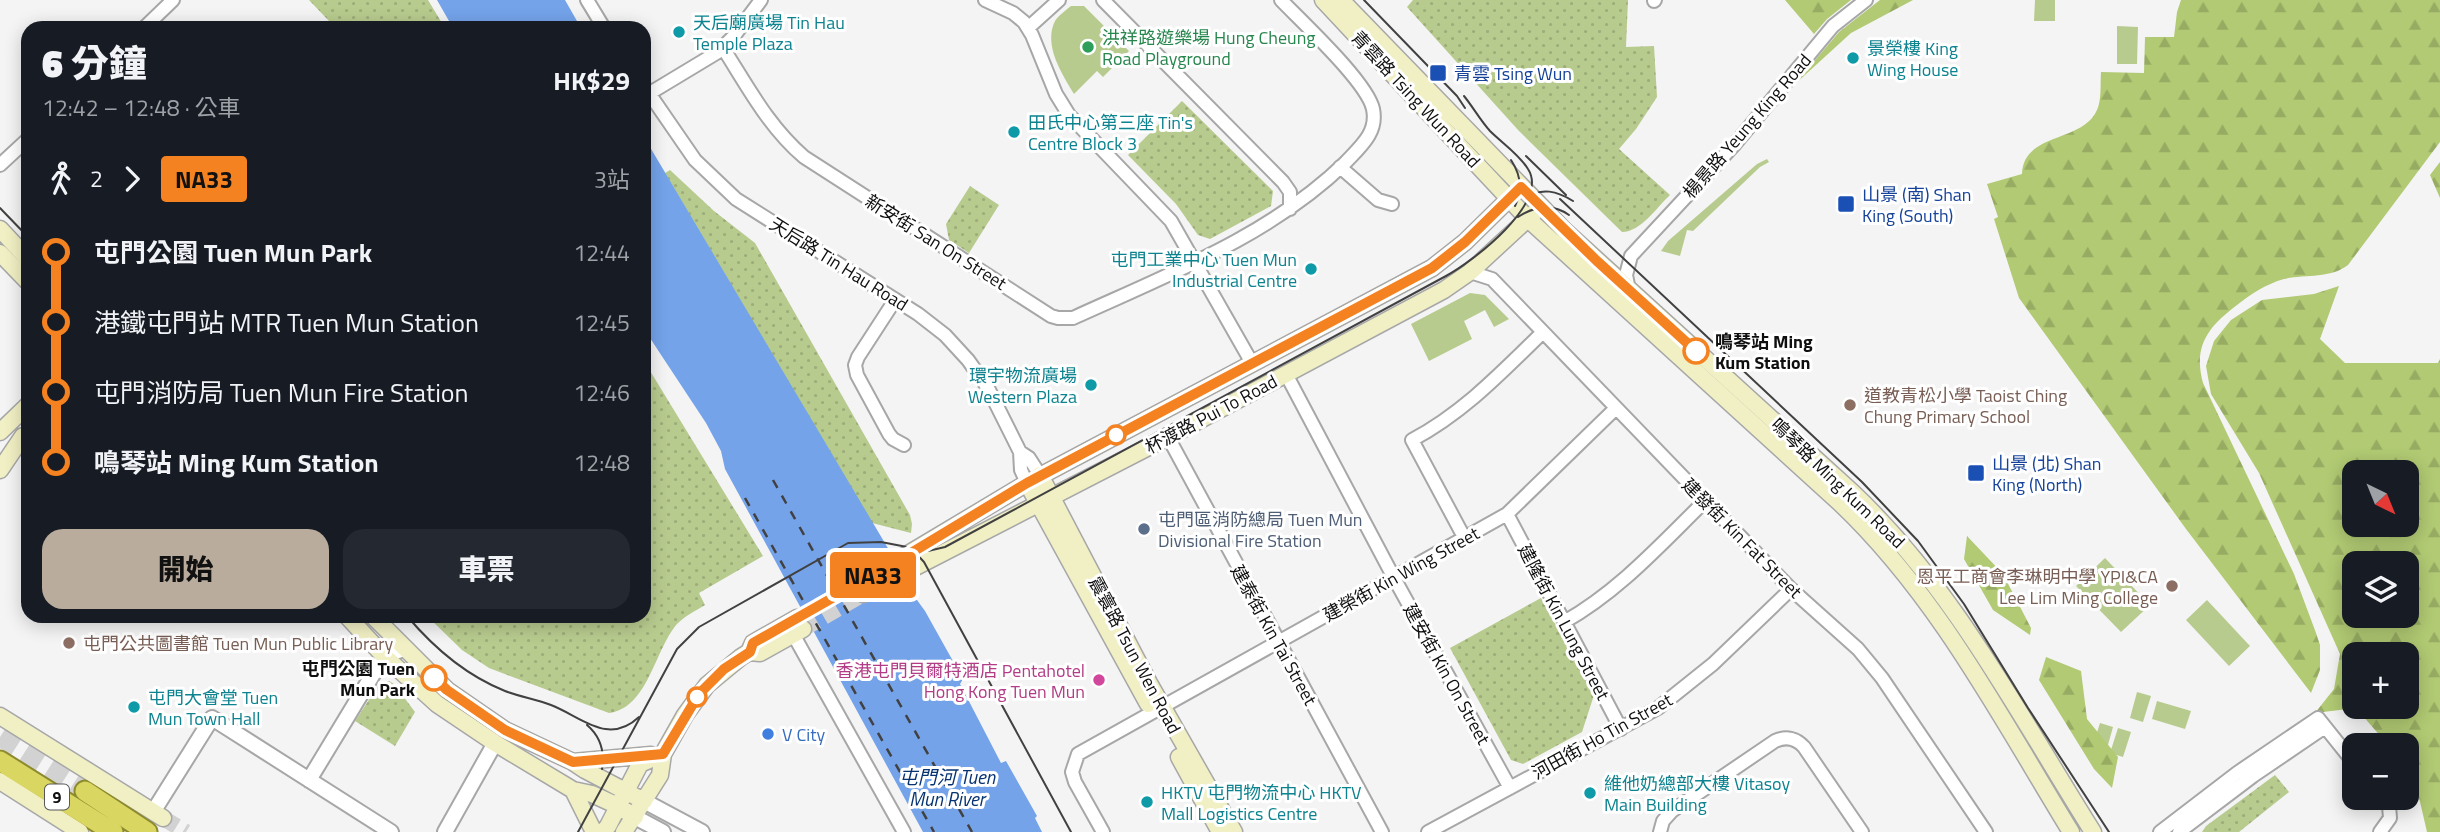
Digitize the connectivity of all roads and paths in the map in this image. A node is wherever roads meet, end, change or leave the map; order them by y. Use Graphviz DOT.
graph roads {
  1 [pos="173,0"];
  2 [pos="587,0"];
  3 [pos="761,0"];
  4 [pos="985,0"];
  5 [pos="1059,0"];
  6 [pos="1103,0"];
  7 [pos="1281,0"];
  8 [pos="1323,0"];
  9 [pos="1341,0"];
  10 [pos="1866,0"];
  11 [pos="151,21"];
  12 [pos="600,21"];
  13 [pos="1028,28"];
  14 [pos="723,48"];
  15 [pos="651,88"];
  16 [pos="651,96"];
  17 [pos="21,146"];
  18 [pos="0,165"];
  19 [pos="1340,167"];
  20 [pos="1515,193"];
  21 [pos="1392,204"];
  22 [pos="1541,207"];
  23 [pos="1290,209"];
  24 [pos="1528,219"];
  25 [pos="0,229"];
  26 [pos="1504,241"];
  27 [pos="1554,243"];
  28 [pos="21,252"];
  29 [pos="0,253"];
  30 [pos="1631,256"];
  31 [pos="1196,261"];
  32 [pos="1597,261"];
  33 [pos="1470,272"];
  34 [pos="21,275"];
  35 [pos="1629,290"];
  36 [pos="895,300"];
  37 [pos="1542,333"];
  38 [pos="1252,363"];
  39 [pos="1286,374"];
  40 [pos="1615,408"];
  41 [pos="21,412"];
  42 [pos="0,432"];
  43 [pos="1168,437"];
  44 [pos="21,439"];
  45 [pos="21,441"];
  46 [pos="904,445"];
  47 [pos="0,461"];
  48 [pos="0,470"];
  49 [pos="1033,479"];
  50 [pos="1705,501"];
  51 [pos="1044,502"];
  52 [pos="1507,514"];
  53 [pos="1465,539"];
  54 [pos="904,566"];
  55 [pos="1394,578"];
  56 [pos="861,589"];
  57 [pos="1791,589"];
  58 [pos="1564,622"];
  59 [pos="353,623"];
  60 [pos="380,623"];
  61 [pos="795,626"];
  62 [pos="1279,643"];
  63 [pos="404,649"];
  64 [pos="384,656"];
  65 [pos="1158,710"];
  66 [pos="0,716"];
  67 [pos="2322,723"];
  68 [pos="1621,729"];
  69 [pos="495,743"];
  70 [pos="2342,747"];
  71 [pos="663,754"];
  72 [pos="0,761"];
  73 [pos="573,762"];
  74 [pos="309,780"];
  75 [pos="0,781"];
  76 [pos="1510,788"];
  77 [pos="573,790"];
  78 [pos="85,791"];
  79 [pos="622,798"];
  80 [pos="645,801"];
  81 [pos="2389,810"];
  82 [pos="158,815"];
  83 [pos="635,817"];
  84 [pos="903,830"];
  85 [pos="80,832"];
  86 [pos="113,832"];
  87 [pos="147,832"];
  88 [pos="391,832"];
  89 [pos="445,832"];
  90 [pos="594,832"];
  91 [pos="603,832"];
  92 [pos="624,832"];
  93 [pos="663,832"];
  94 [pos="702,832"];
  95 [pos="1103,832"];
  96 [pos="1220,832"];
  97 [pos="1234,832"];
  98 [pos="1382,832"];
  99 [pos="1428,832"];
  100 [pos="1660,832"];
  101 [pos="1862,832"];
  102 [pos="1986,832"];
  103 [pos="2071,832"];
  104 [pos="2093,832"];
  105 [pos="2160,832"];
  106 [pos="2180,832"];
  107 [pos="2380,832"];
  1 -- 11 [label="street"];
  2 -- 12 [label="street"];
  3 -- 14 [label="street"];
  4 -- 13 [label="street"];
  5 -- 13 [label="street"];
  6 -- 23 [label="street"];
  7 -- 19 [label="street, 新安街 San On Street"];
  8 -- 20 [label="main road, 青雲路 Tsing Wun Road"];
  9 -- 20 [label="main road, 青雲路 Tsing Wun Road"];
  10 -- 30 [label="street, 楊景路 Yeung King Road"];
  13 -- 31 [label="street"];
  14 -- 15 [label="street"];
  14 -- 31 [label="street, 新安街 San On Street"];
  16 -- 36 [label="street, 天后路 Tin Hau Road"];
  17 -- 18 [label="street"];
  19 -- 21 [label="street"];
  19 -- 23 [label="street, 新安街 San On Street"];
  20 -- 22 [label="main road, 鳴琴路 Ming Kum Road"];
  20 -- 24 [label="main road, 鳴琴路 Ming Kum Road"];
  20 -- 38 [label="main road, 杯渡路 Pui To Road"];
  22 -- 24 [label="main road, 杯渡路 Pui To Road"];
  22 -- 32 [label="main road, 鳴琴路 Ming Kum Road"];
  23 -- 31 [label="street, 新安街 San On Street"];
  24 -- 26 [label="main road, 杯渡路 Pui To Road"];
  24 -- 27 [label="main road, 鳴琴路 Ming Kum Road"];
  25 -- 28 [label="main road"];
  26 -- 27 [label="main road"];
  26 -- 33 [label="main road, 杯渡路 Pui To Road"];
  27 -- 103 [label="main road, 鳴琴路 Ming Kum Road"];
  29 -- 34 [label="main road"];
  30 -- 32 [label="street"];
  30 -- 35 [label="street"];
  31 -- 38 [label="street"];
  32 -- 35 [label="main road, 鳴琴路 Ming Kum Road"];
  33 -- 37 [label="street, 建發街 Kin Fat Street"];
  33 -- 39 [label="main road, 杯渡路 Pui To Road"];
  35 -- 104 [label="main road, 鳴琴路 Ming Kum Road"];
  36 -- 46 [label="street"];
  36 -- 49 [label="street, 天后路 Tin Hau Road"];
  37 -- 40 [label="street, 建發街 Kin Fat Street"];
  37 -- 53 [label="street"];
  38 -- 49 [label="main road, 杯渡路 Pui To Road"];
  39 -- 43 [label="main road, 杯渡路 Pui To Road"];
  39 -- 55 [label="street, 建安街 Kin On Street"];
  40 -- 50 [label="street, 建發街 Kin Fat Street"];
  40 -- 52 [label="street, 建榮街 Kin Wing Street"];
  41 -- 42 [label="main road"];
  43 -- 51 [label="main road, 杯渡路 Pui To Road"];
  43 -- 62 [label="street, 建泰街 Kin Tai Street"];
  44 -- 47 [label="main road"];
  45 -- 48 [label="main road"];
  49 -- 51 [label="main road, 震寰路 Tsun Wen Road"];
  49 -- 54 [label="main road, 杯渡路 Pui To Road"];
  50 -- 57 [label="street, 建發街 Kin Fat Street"];
  50 -- 58 [label="street"];
  51 -- 54 [label="main road, 杯渡路 Pui To Road"];
  51 -- 65 [label="main road, 震寰路 Tsun Wen Road"];
  52 -- 53 [label="street, 建榮街 Kin Wing Street"];
  52 -- 58 [label="street, 建隆街 Kin Lung Street"];
  53 -- 55 [label="street, 建榮街 Kin Wing Street"];
  54 -- 56 [label="main road, 杯渡路 Pui To Road"];
  55 -- 62 [label="street, 建榮街 Kin Wing Street"];
  55 -- 76 [label="street, 建安街 Kin On Street"];
  57 -- 68 [label="street, 河田街 Ho Tin Street"];
  57 -- 102 [label="street, 建發街 Kin Fat Street"];
  58 -- 68 [label="street, 建隆街 Kin Lung Street"];
  59 -- 64 [label="main road"];
  60 -- 63 [label="main road"];
  61 -- 71 [label="main road"];
  61 -- 84 [label="street"];
  62 -- 65 [label="street, 建榮街 Kin Wing Street"];
  62 -- 98 [label="street, 建泰街 Kin Tai Street"];
  63 -- 64 [label="street"];
  63 -- 73 [label="main road"];
  64 -- 69 [label="main road"];
  64 -- 74 [label="street"];
  65 -- 95 [label="street, 建榮街 Kin Wing Street"];
  65 -- 96 [label="main road, 震寰路 Tsun Wen Road"];
  65 -- 97 [label="main road, 震寰路 Tsun Wen Road"];
  66 -- 82 [label="main road"];
  67 -- 70 [label="street"];
  67 -- 105 [label="street"];
  67 -- 106 [label="street"];
  68 -- 76 [label="street, 河田街 Ho Tin Street"];
  69 -- 77 [label="main road"];
  69 -- 89 [label="street"];
  71 -- 73 [label="main road"];
  71 -- 79 [label="main road"];
  71 -- 80 [label="main road"];
  72 -- 86 [label="highway, 9"];
  73 -- 79 [label="main road"];
  74 -- 82 [label="street"];
  74 -- 88 [label="street"];
  75 -- 85 [label="main road"];
  76 -- 99 [label="street, 河田街 Ho Tin Street"];
  77 -- 79 [label="main road"];
  77 -- 90 [label="main road"];
  78 -- 87 [label="highway, 9"];
  79 -- 80 [label="main road"];
  79 -- 83 [label="main road"];
  79 -- 91 [label="main road"];
  80 -- 83 [label="main road"];
  80 -- 94 [label="street"];
  81 -- 107 [label="street"];
  83 -- 92 [label="main road"];
  83 -- 93 [label="street"];
  100 -- 101 [label="street"];
}
